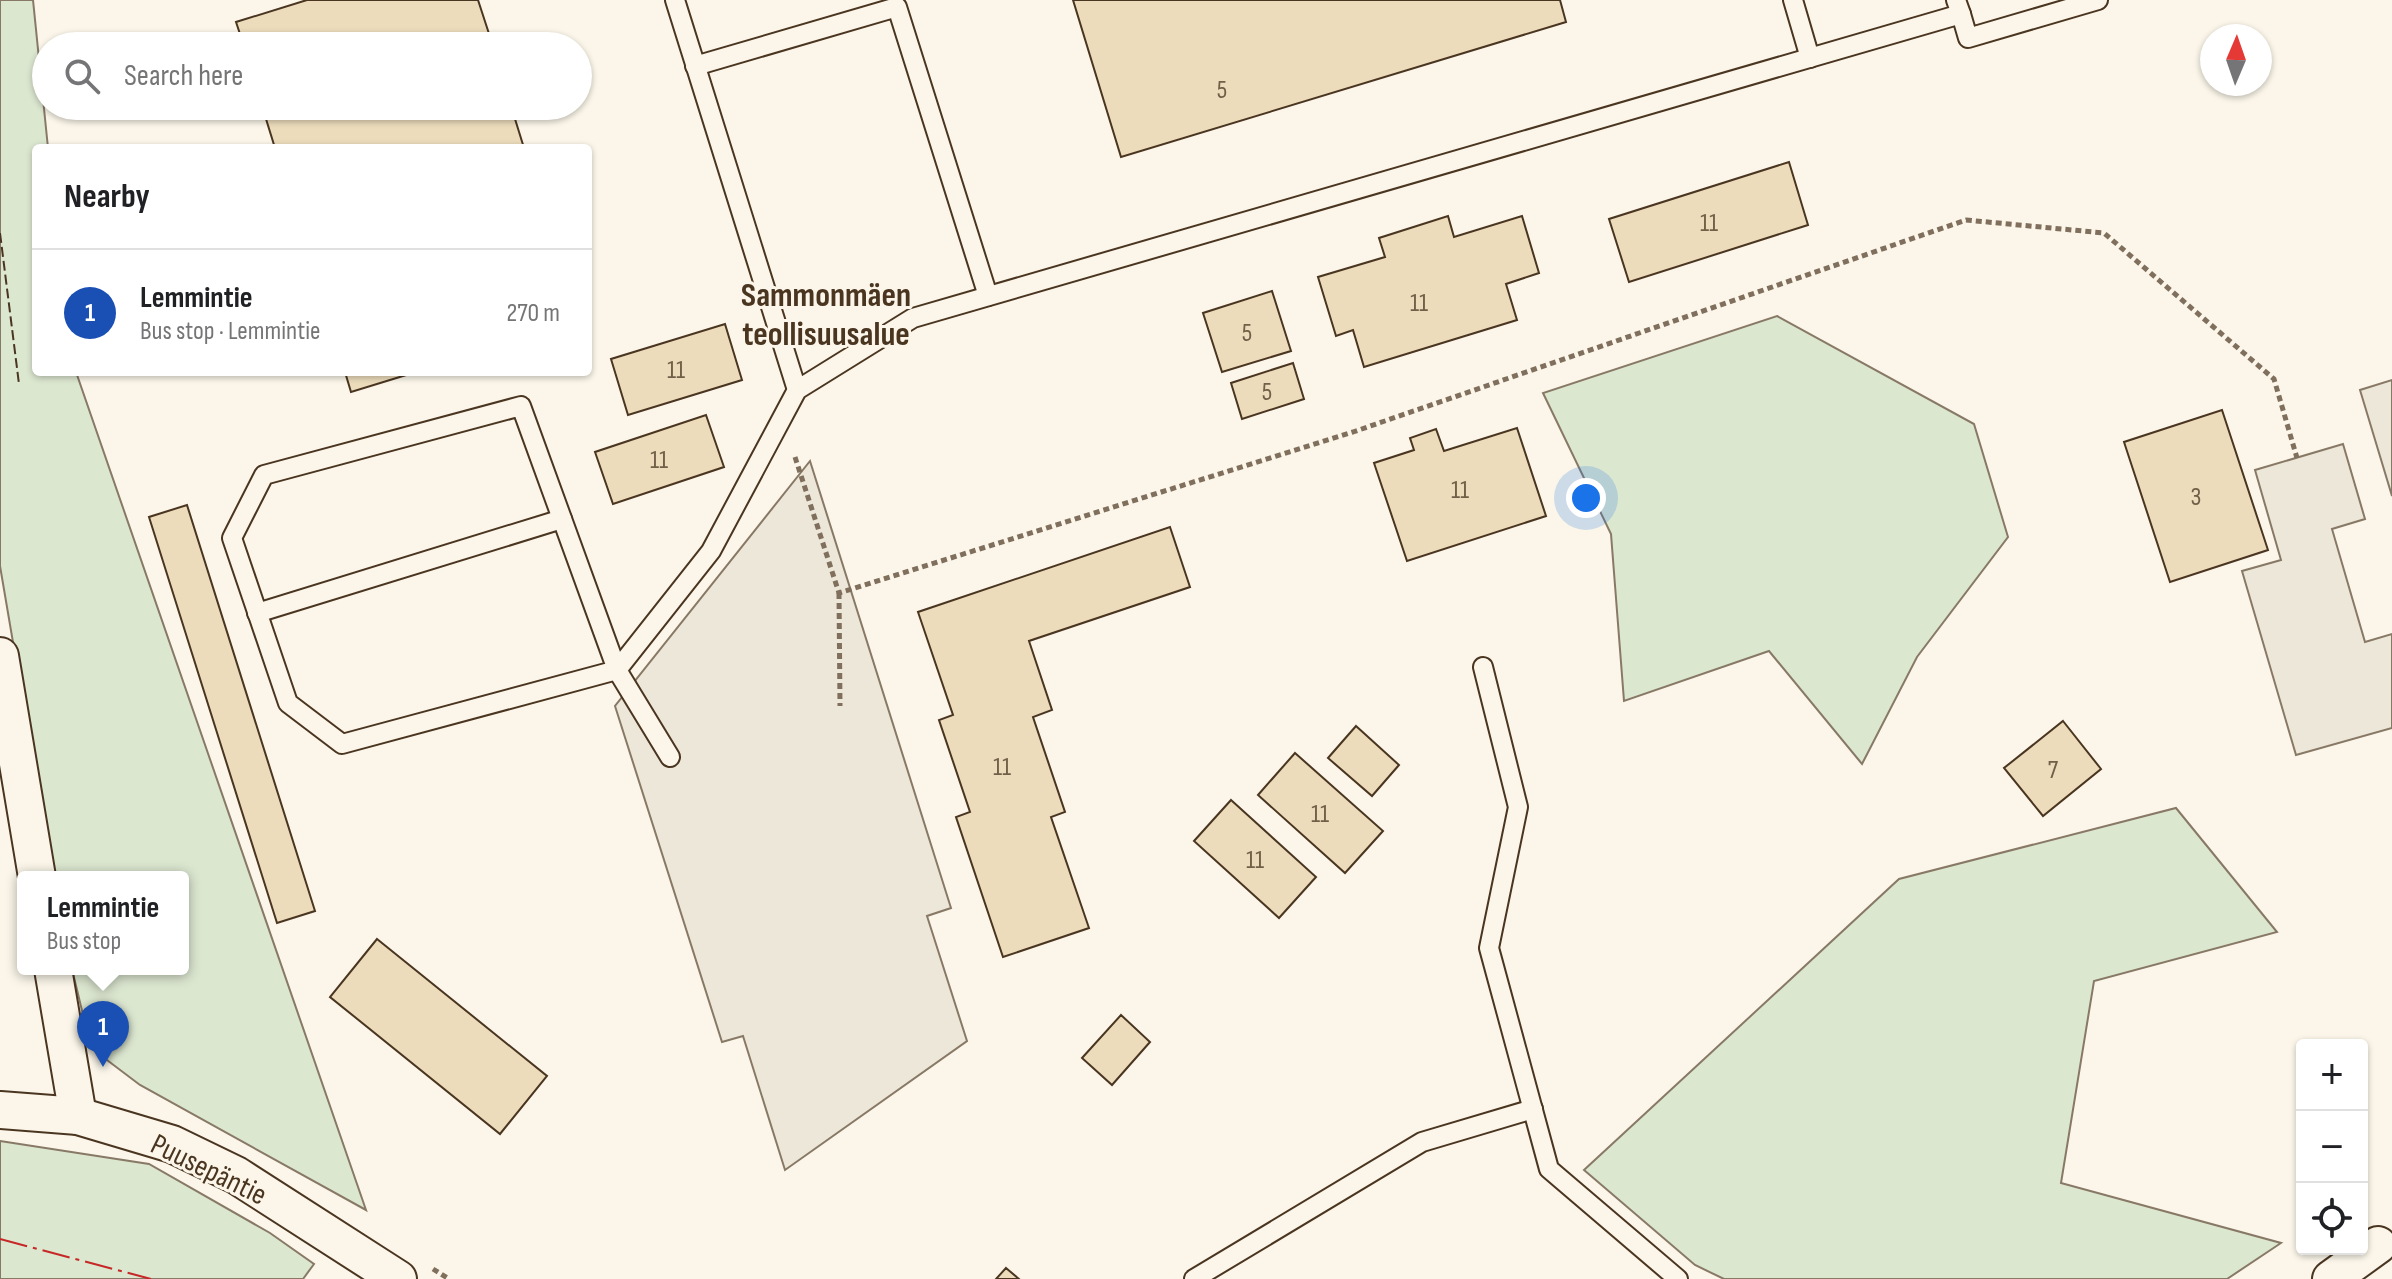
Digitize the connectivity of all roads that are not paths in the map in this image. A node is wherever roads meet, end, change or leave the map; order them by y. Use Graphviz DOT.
graph roads {
  1 [pos="675,0"];
  2 [pos="1793,0"];
  3 [pos="2098,0"];
  4 [pos="1959,7"];
  5 [pos="1810,58"];
  6 [pos="695,66"];
  7 [pos="988,296"];
  8 [pos="797,390"];
  9 [pos="562,519"];
  10 [pos="257,613"];
  11 [pos="0,656"];
  12 [pos="1483,667"];
  13 [pos="617,670"];
  14 [pos="670,757"];
  15 [pos="36,871"];
  16 [pos="54,975"];
  17 [pos="1533,1109"];
  18 [pos="0,1110"];
  19 [pos="78,1116"];
  20 [pos="2378,1245"];
  21 [pos="378,1274"];
  22 [pos="1194,1279"];
  23 [pos="1678,1279"];
  24 [pos="2331,1279"];
  1 -- 6 [label="lane"];
  2 -- 5 [label="lane"];
  3 -- 4 [label="lane"];
  4 -- 5 [label="lane"];
  5 -- 7 [label="lane"];
  6 -- 7 [label="lane"];
  6 -- 8 [label="lane"];
  7 -- 8 [label="lane"];
  8 -- 13 [label="lane"];
  9 -- 10 [label="lane"];
  9 -- 10 [label="lane"];
  9 -- 13 [label="lane"];
  10 -- 13 [label="lane"];
  11 -- 15 [label="street"];
  12 -- 17 [label="lane"];
  13 -- 14 [label="lane"];
  16 -- 19 [label="street"];
  17 -- 22 [label="lane"];
  17 -- 23 [label="lane"];
  18 -- 19 [label="street, Puusepäntie"];
  19 -- 21 [label="street, Puusepäntie"];
  20 -- 24 [label="street"];
}
